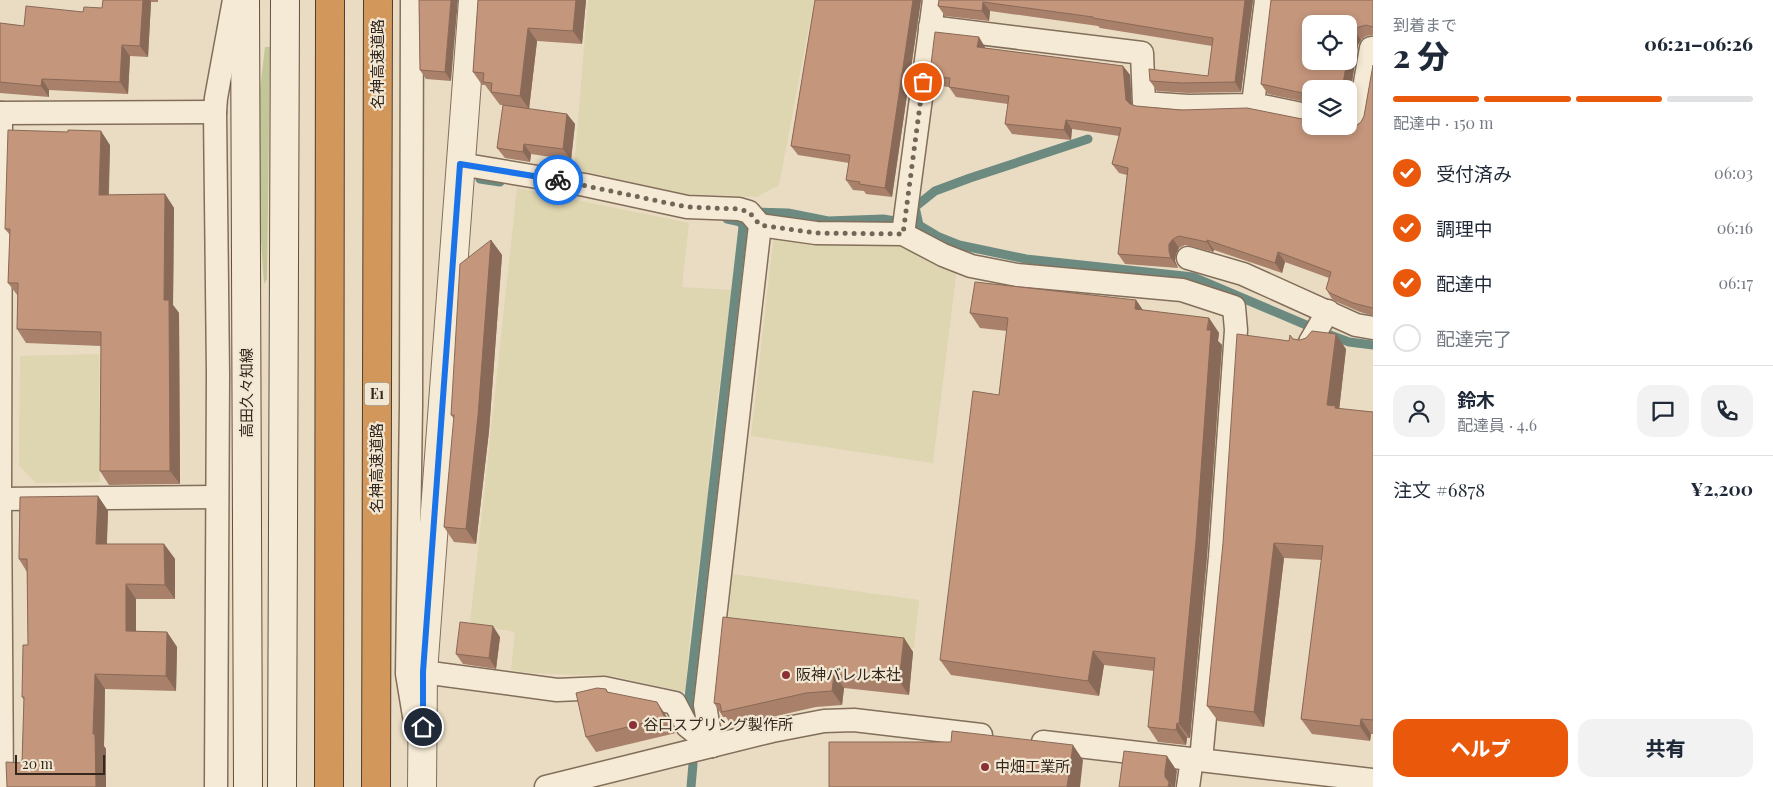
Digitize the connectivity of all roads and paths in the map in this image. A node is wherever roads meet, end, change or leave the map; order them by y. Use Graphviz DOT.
graph roads {
  1 [pos="234,0"];
  2 [pos="245,0"];
  3 [pos="285,0"];
  4 [pos="330,0"];
  5 [pos="378,0"];
  6 [pos="412,0"];
  7 [pos="472,0"];
  8 [pos="934,0"];
  9 [pos="1266,0"];
  10 [pos="930,27"];
  11 [pos="1372,43"];
  12 [pos="1253,104"];
  13 [pos="216,112"];
  14 [pos="1,113"];
  15 [pos="1302,114"];
  16 [pos="1360,124"];
  17 [pos="460,164"];
  18 [pos="760,225"];
  19 [pos="904,226"];
  20 [pos="1188,258"];
  21 [pos="1243,274"];
  22 [pos="1230,305"];
  23 [pos="1328,311"];
  24 [pos="1373,328"];
  25 [pos="1310,342"];
  26 [pos="217,497"];
  27 [pos="0,499"];
  28 [pos="423,672"];
  29 [pos="712,746"];
  30 [pos="1197,760"];
  31 [pos="422,776"];
  32 [pos="1373,780"];
  33 [pos="2,787"];
  34 [pos="216,787"];
  35 [pos="248,787"];
  36 [pos="282,787"];
  37 [pos="329,787"];
  38 [pos="376,787"];
  39 [pos="546,787"];
  40 [pos="1188,787"];
  1 -- 13 [label="street"];
  2 -- 35 [label="main road, 高田久々知線"];
  3 -- 36 [label="main road"];
  4 -- 37 [label="highway"];
  5 -- 38 [label="highway, 名神高速道路 / E1"];
  6 -- 31 [label="street"];
  7 -- 17 [label="main road"];
  8 -- 10 [label="street"];
  9 -- 12 [label="street"];
  10 -- 12 [label="street"];
  10 -- 19 [label="street"];
  11 -- 16 [label="street"];
  12 -- 15 [label="street"];
  13 -- 14 [label="street"];
  13 -- 26 [label="street"];
  14 -- 27 [label="street"];
  17 -- 18 [label="street"];
  17 -- 28 [label="main road"];
  18 -- 19 [label="street"];
  18 -- 29 [label="street"];
  19 -- 22 [label="street"];
  20 -- 21 [label="street"];
  21 -- 22 [label="street"];
  21 -- 23 [label="street"];
  22 -- 30 [label="street"];
  23 -- 24 [label="street"];
  23 -- 25 [label="street"];
  26 -- 27 [label="street"];
  26 -- 34 [label="street"];
  27 -- 33 [label="street"];
  28 -- 29 [label="street"];
  28 -- 31 [label="main road"];
  29 -- 30 [label="street"];
  29 -- 39 [label="street"];
  30 -- 32 [label="street"];
  30 -- 40 [label="street"];
}
